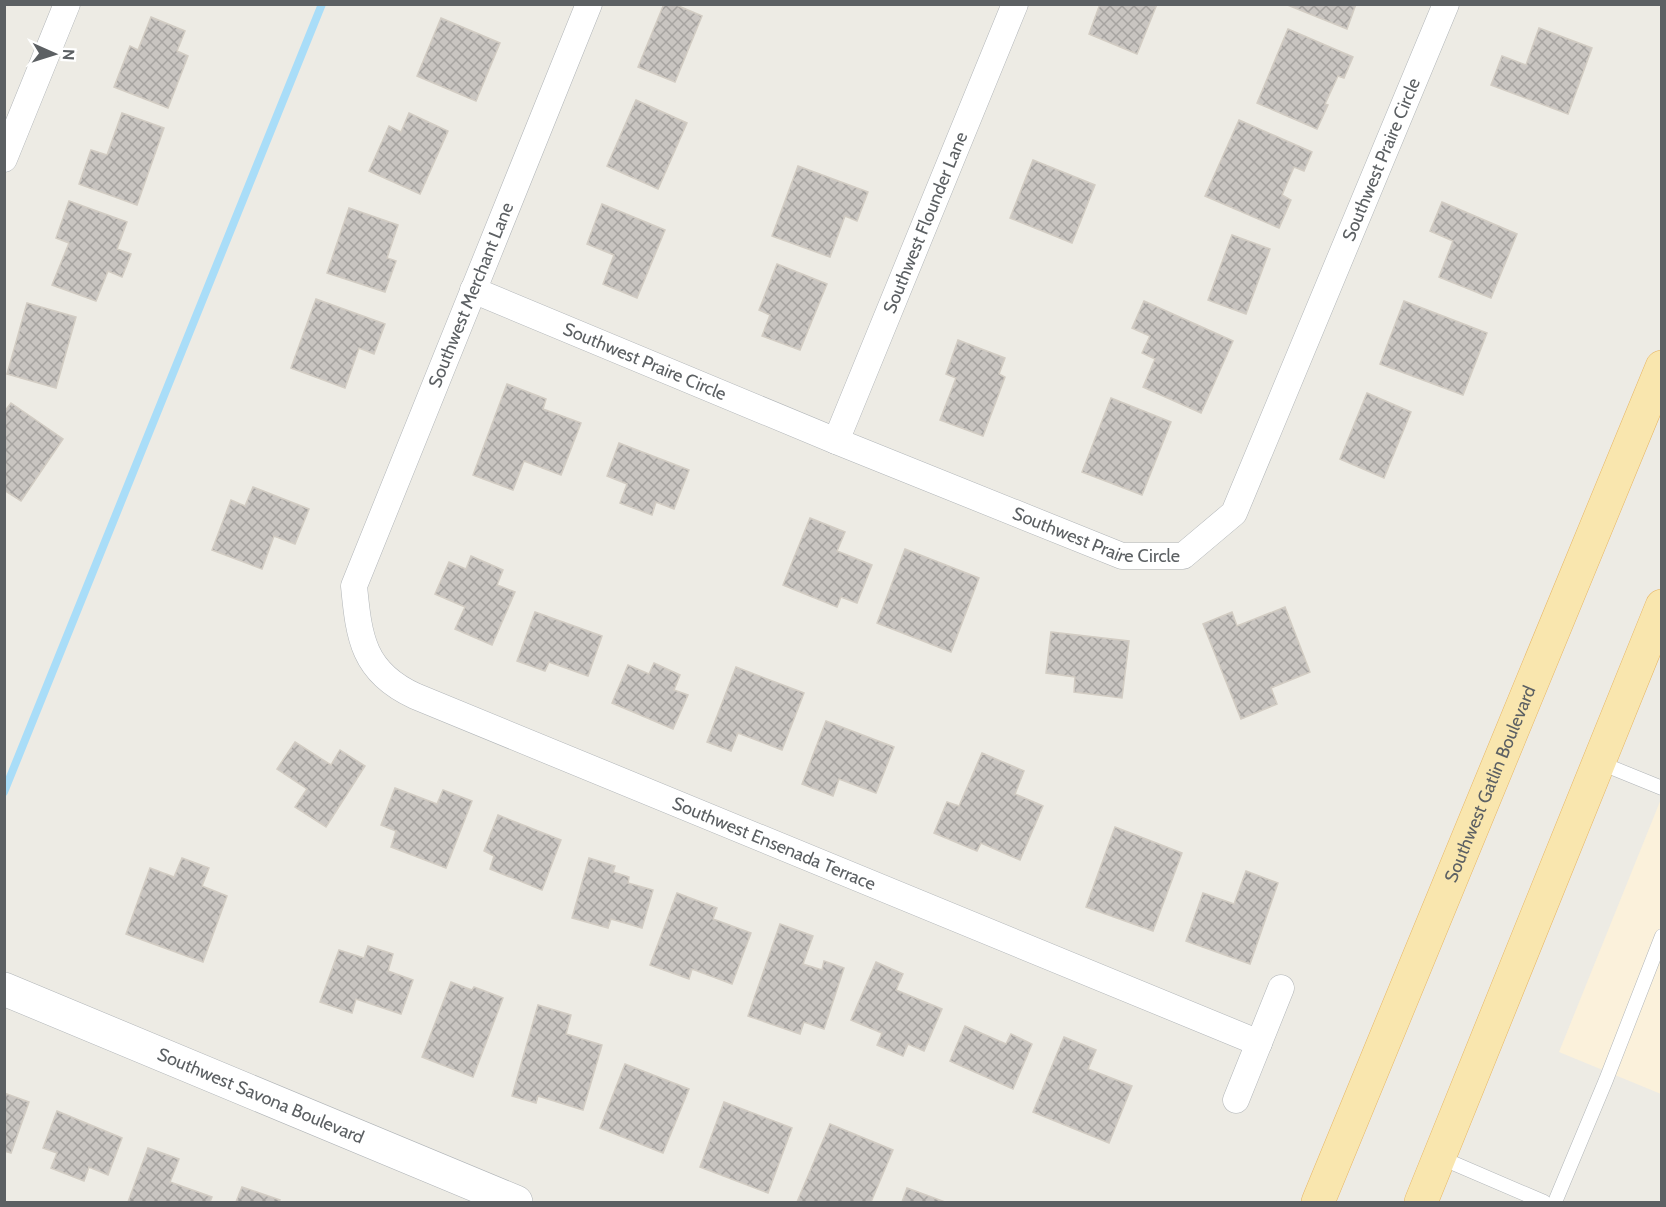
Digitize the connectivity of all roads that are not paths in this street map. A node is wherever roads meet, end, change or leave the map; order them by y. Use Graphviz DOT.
graph roads {
  1 [pos="68,4"];
  2 [pos="589,4"];
  3 [pos="1016,4"];
  4 [pos="1446,4"];
  5 [pos="15,103"];
  6 [pos="4,159"];
  7 [pos="473,290"];
  8 [pos="1662,367"];
  9 [pos="836,441"];
  10 [pos="354,586"];
  11 [pos="1662,606"];
  12 [pos="1598,762"];
  13 [pos="1662,788"];
  14 [pos="1662,936"];
  15 [pos="1281,988"];
  16 [pos="4,989"];
  17 [pos="1259,1043"];
  18 [pos="1236,1100"];
  19 [pos="1439,1157"];
  20 [pos="516,1203"];
  21 [pos="1318,1203"];
  22 [pos="1421,1203"];
  23 [pos="1544,1203"];
  24 [pos="1555,1203"];
  1 -- 5 [label="street"];
  2 -- 7 [label="street, Southwest Merchant Lane"];
  3 -- 9 [label="street, Southwest Flounder Lane"];
  4 -- 9 [label="street, Southwest Praire Circle"];
  5 -- 6 [label="street"];
  7 -- 9 [label="street, Southwest Praire Circle"];
  7 -- 10 [label="street, Southwest Merchant Lane"];
  8 -- 21 [label="main road, Southwest Gatlin Boulevard"];
  10 -- 17 [label="street, Southwest Ensenada Terrace"];
  11 -- 12 [label="main road"];
  12 -- 13 [label="lane"];
  12 -- 19 [label="main road"];
  14 -- 24 [label="lane"];
  15 -- 17 [label="street"];
  16 -- 20 [label="street, Southwest Savona Boulevard"];
  17 -- 18 [label="street"];
  19 -- 22 [label="main road"];
  19 -- 23 [label="lane"];
}
